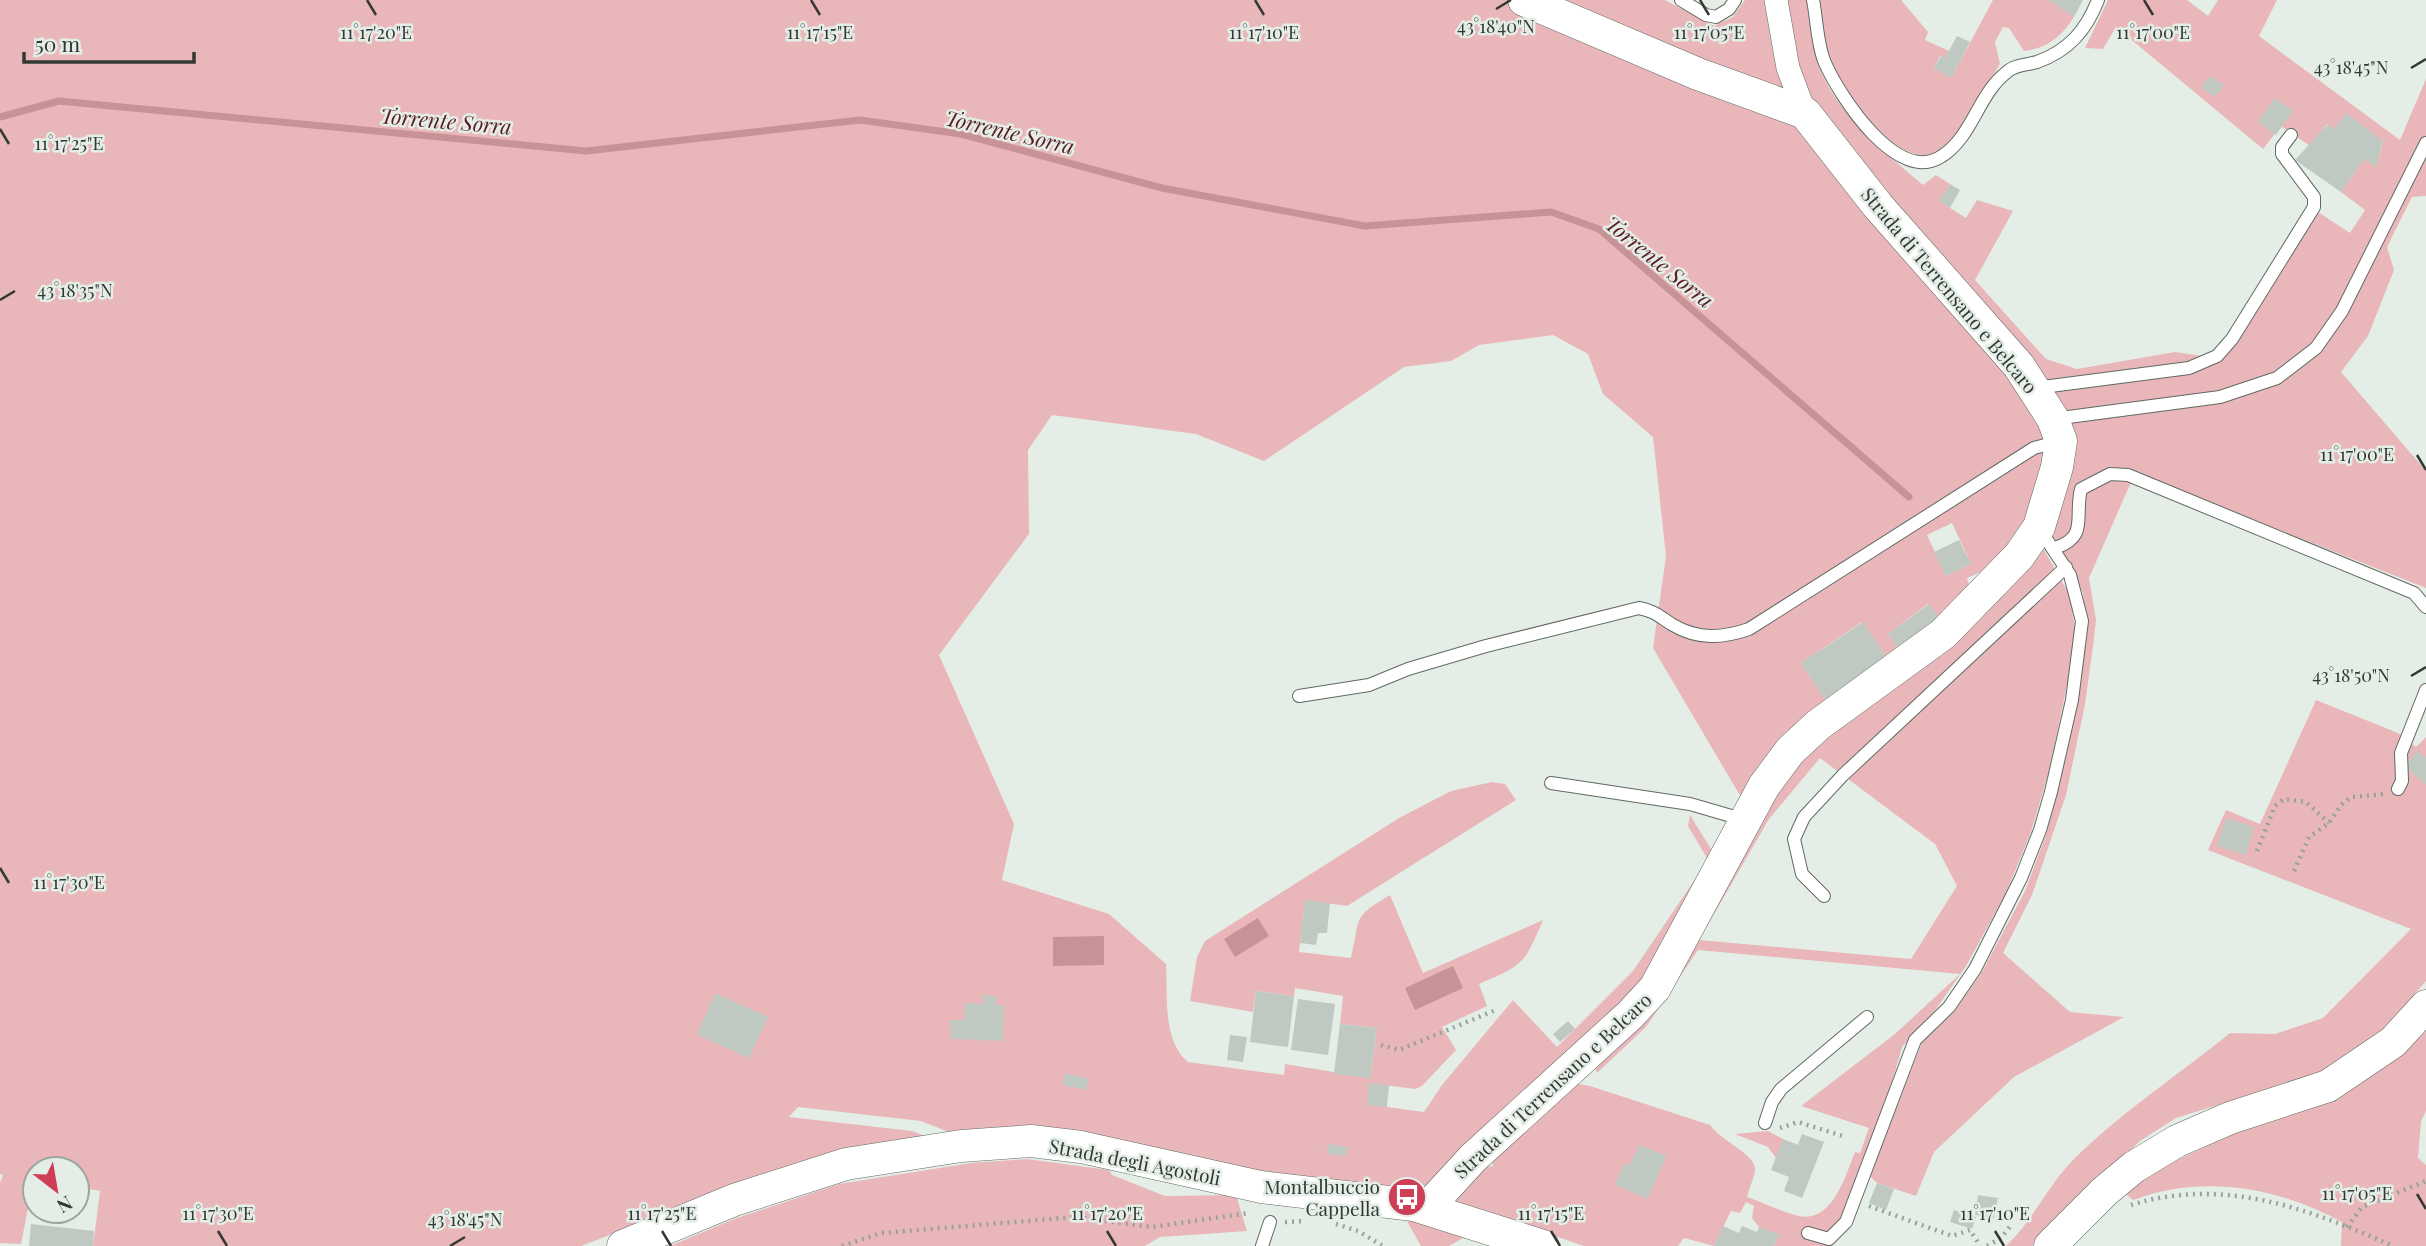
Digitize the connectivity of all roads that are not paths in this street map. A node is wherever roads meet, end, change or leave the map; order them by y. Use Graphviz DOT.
graph roads {
  1 [pos="1524,0"];
  2 [pos="1681,0"];
  3 [pos="1735,0"];
  4 [pos="1776,0"];
  5 [pos="1813,0"];
  6 [pos="2098,0"];
  7 [pos="1805,113"];
  8 [pos="2291,135"];
  9 [pos="2426,143"];
  10 [pos="2035,388"];
  11 [pos="2057,430"];
  12 [pos="2047,538"];
  13 [pos="2066,567"];
  14 [pos="2426,607"];
  15 [pos="2426,690"];
  16 [pos="1300,696"];
  17 [pos="1551,783"];
  18 [pos="2398,789"];
  19 [pos="1745,820"];
  20 [pos="1824,896"];
  21 [pos="2426,1006"];
  22 [pos="1867,1017"];
  23 [pos="1765,1124"];
  24 [pos="1427,1208"];
  25 [pos="1270,1222"];
  26 [pos="1808,1233"];
  27 [pos="1490,1237"];
  28 [pos="623,1246"];
  29 [pos="1262,1246"];
  30 [pos="1543,1246"];
  31 [pos="2050,1246"];
  1 -- 7 [label="street"];
  2 -- 3 [label="lane"];
  4 -- 7 [label="street"];
  5 -- 6 [label="lane"];
  7 -- 10 [label="street, Strada di Terrensano e Belcaro"];
  8 -- 10 [label="lane"];
  9 -- 11 [label="lane"];
  10 -- 11 [label="street, Strada di Terrensano e Belcaro"];
  11 -- 12 [label="street, Strada di Terrensano e Belcaro"];
  11 -- 16 [label="lane"];
  12 -- 13 [label="lane"];
  12 -- 14 [label="lane"];
  12 -- 19 [label="street, Strada di Terrensano e Belcaro"];
  13 -- 20 [label="lane"];
  13 -- 26 [label="lane"];
  15 -- 18 [label="lane"];
  17 -- 19 [label="lane"];
  19 -- 24 [label="street, Strada di Terrensano e Belcaro"];
  21 -- 31 [label="street"];
  22 -- 23 [label="lane"];
  24 -- 27 [label="street, Strada degli Agostoli"];
  24 -- 28 [label="street, Strada degli Agostoli"];
  25 -- 29 [label="lane"];
  27 -- 30 [label="street, Strada degli Agostoli"];
}
